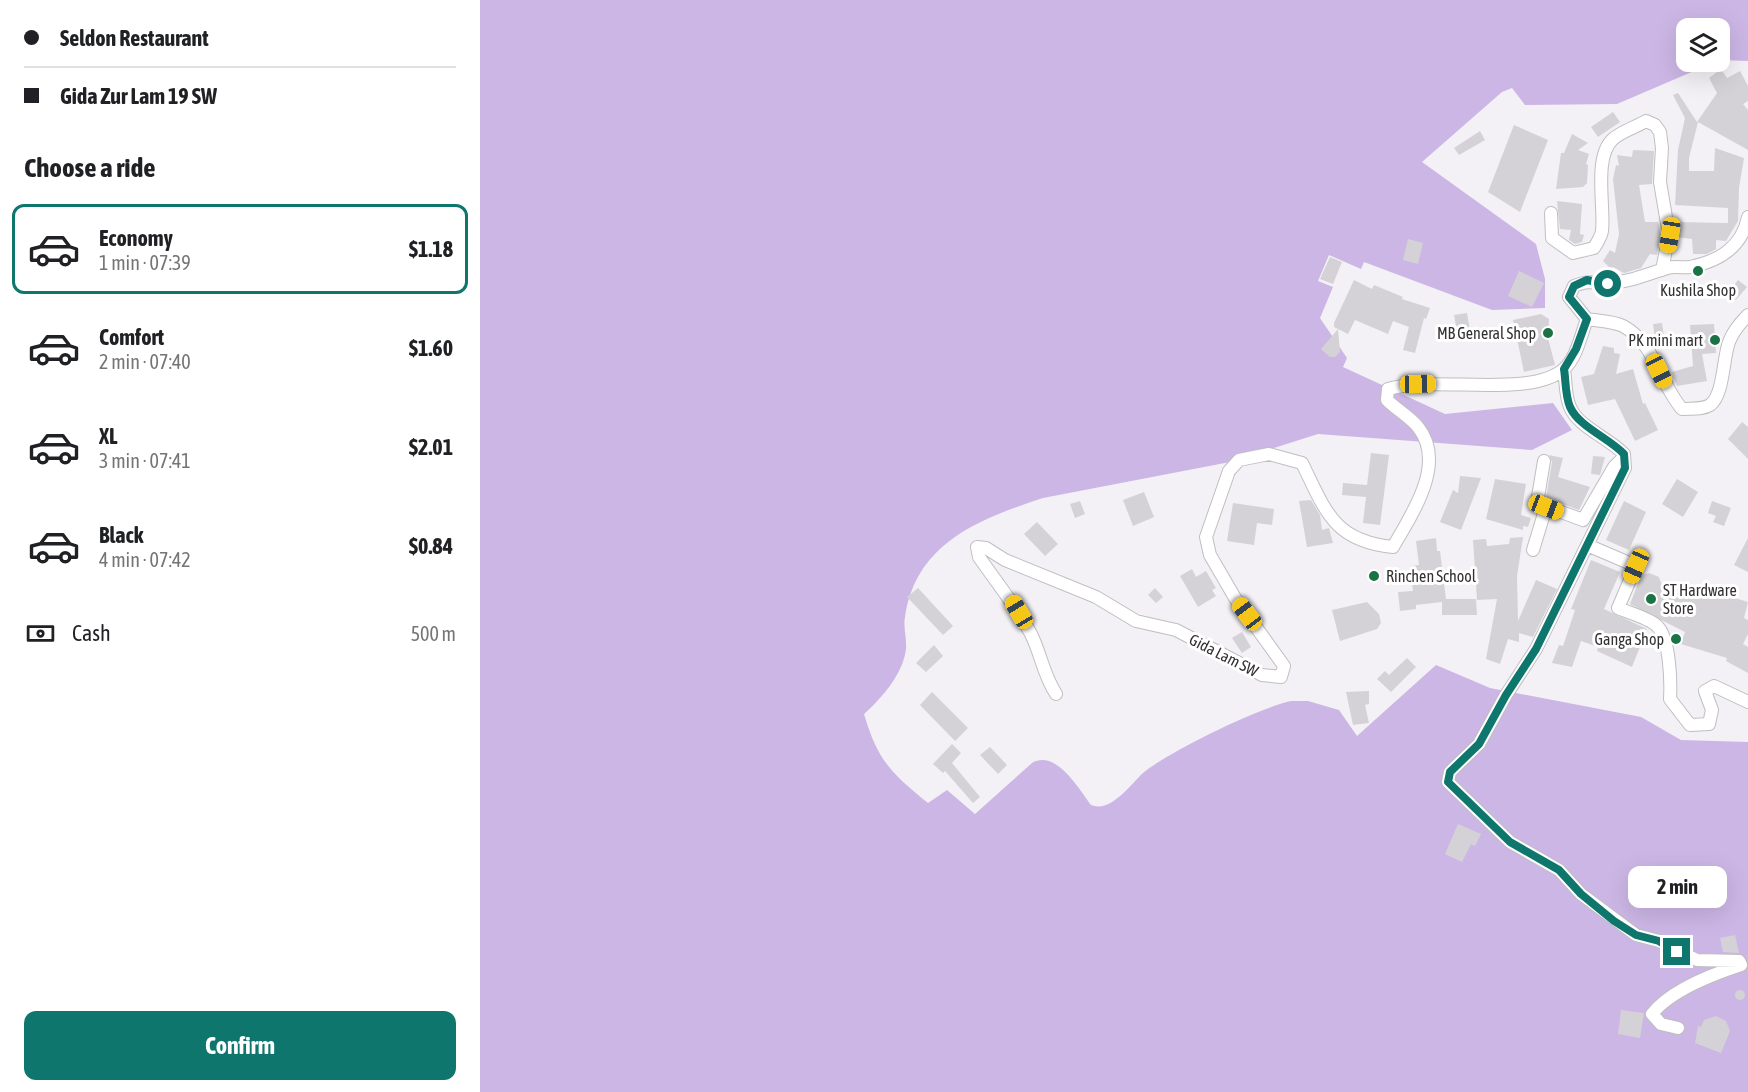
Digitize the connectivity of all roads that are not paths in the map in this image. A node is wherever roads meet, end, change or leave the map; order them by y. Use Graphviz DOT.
graph roads {
  1 [pos="1551,213"];
  2 [pos="1748,217"];
  3 [pos="1662,270"];
  4 [pos="1748,315"];
  5 [pos="1587,319"];
  6 [pos="1564,369"];
  7 [pos="1624,457"];
  8 [pos="1544,461"];
  9 [pos="1546,507"];
  10 [pos="1587,545"];
  11 [pos="1533,550"];
  12 [pos="1056,694"];
  13 [pos="1748,702"];
  14 [pos="1678,1028"];
  1 -- 3 [label="street"];
  2 -- 3 [label="street"];
  3 -- 5 [label="street"];
  4 -- 5 [label="street"];
  5 -- 6 [label="street"];
  6 -- 7 [label="street"];
  6 -- 12 [label="street, Gida Lam SW"];
  7 -- 9 [label="street"];
  7 -- 10 [label="street"];
  8 -- 9 [label="street"];
  9 -- 11 [label="street"];
  10 -- 13 [label="street"];
  10 -- 14 [label="street"];
}
